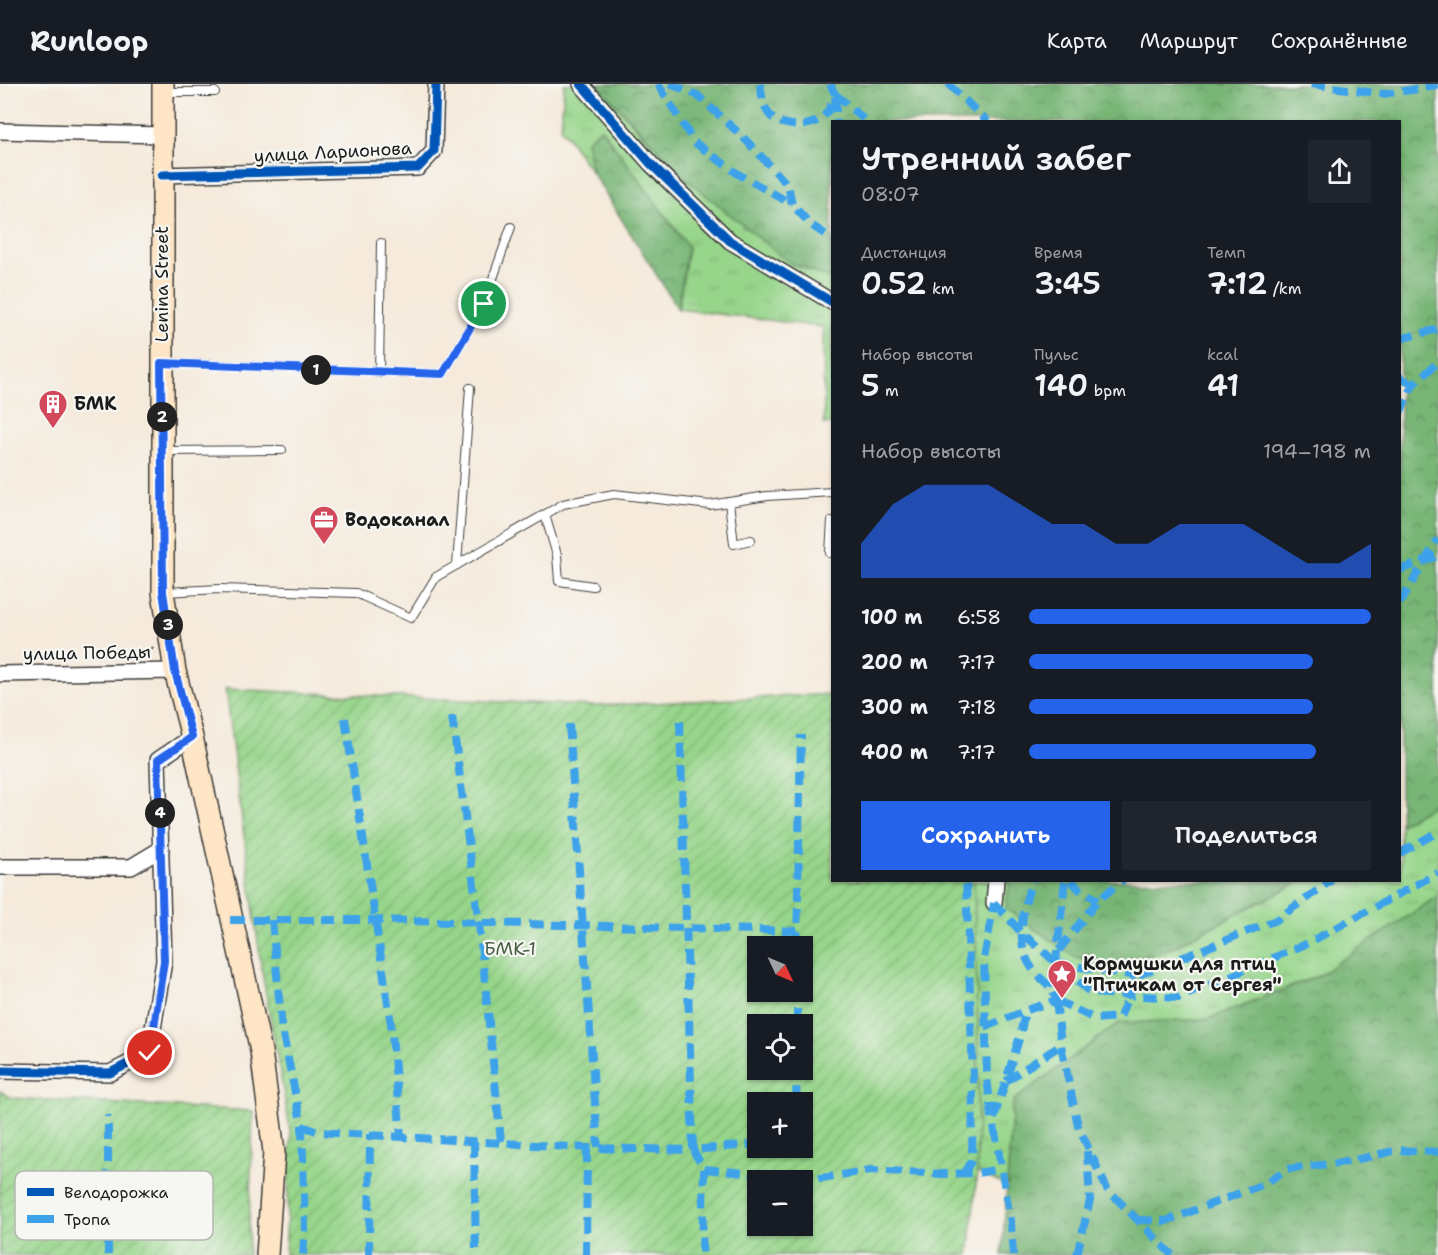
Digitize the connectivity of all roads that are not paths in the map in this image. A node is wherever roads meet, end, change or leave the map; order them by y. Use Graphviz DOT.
graph roads {
  1 [pos="436,84"];
  2 [pos="580,84"];
  3 [pos="163,88"];
  4 [pos="215,92"];
  5 [pos="0,131"];
  6 [pos="162,135"];
  7 [pos="162,175"];
  8 [pos="512,226"];
  9 [pos="381,243"];
  10 [pos="831,301"];
  11 [pos="161,363"];
  12 [pos="379,373"];
  13 [pos="470,388"];
  14 [pos="282,450"];
  15 [pos="162,451"];
  16 [pos="831,492"];
  17 [pos="729,502"];
  18 [pos="545,515"];
  19 [pos="831,538"];
  20 [pos="751,540"];
  21 [pos="831,554"];
  22 [pos="457,565"];
  23 [pos="593,586"];
  24 [pos="163,592"];
  25 [pos="175,671"];
  26 [pos="0,674"];
  27 [pos="192,737"];
  28 [pos="161,849"];
  29 [pos="0,867"];
  30 [pos="996,882"];
  31 [pos="994,903"];
  32 [pos="0,1071"];
  33 [pos="267,1255"];
  1 -- 7 [label="street, улица Ларионова"];
  2 -- 10 [label="street"];
  3 -- 4 [label="lane"];
  3 -- 6 [label="main road, Lenina Street"];
  5 -- 6 [label="street"];
  6 -- 7 [label="main road, Lenina Street"];
  7 -- 11 [label="main road, Lenina Street"];
  8 -- 12 [label="lane"];
  9 -- 12 [label="lane"];
  11 -- 12 [label="lane"];
  11 -- 15 [label="main road, Lenina Street"];
  13 -- 22 [label="lane"];
  14 -- 15 [label="lane"];
  15 -- 24 [label="main road, Lenina Street"];
  16 -- 17 [label="lane"];
  17 -- 18 [label="lane"];
  17 -- 20 [label="lane"];
  18 -- 22 [label="lane"];
  18 -- 23 [label="lane"];
  19 -- 21 [label="lane"];
  22 -- 24 [label="lane"];
  24 -- 25 [label="main road, Lenina Street"];
  25 -- 26 [label="street, улица Победы"];
  25 -- 27 [label="main road, Lenina Street"];
  27 -- 28 [label="street"];
  27 -- 33 [label="main road, Lenina Street"];
  28 -- 29 [label="street"];
  28 -- 32 [label="street"];
  30 -- 31 [label="street"];
}
